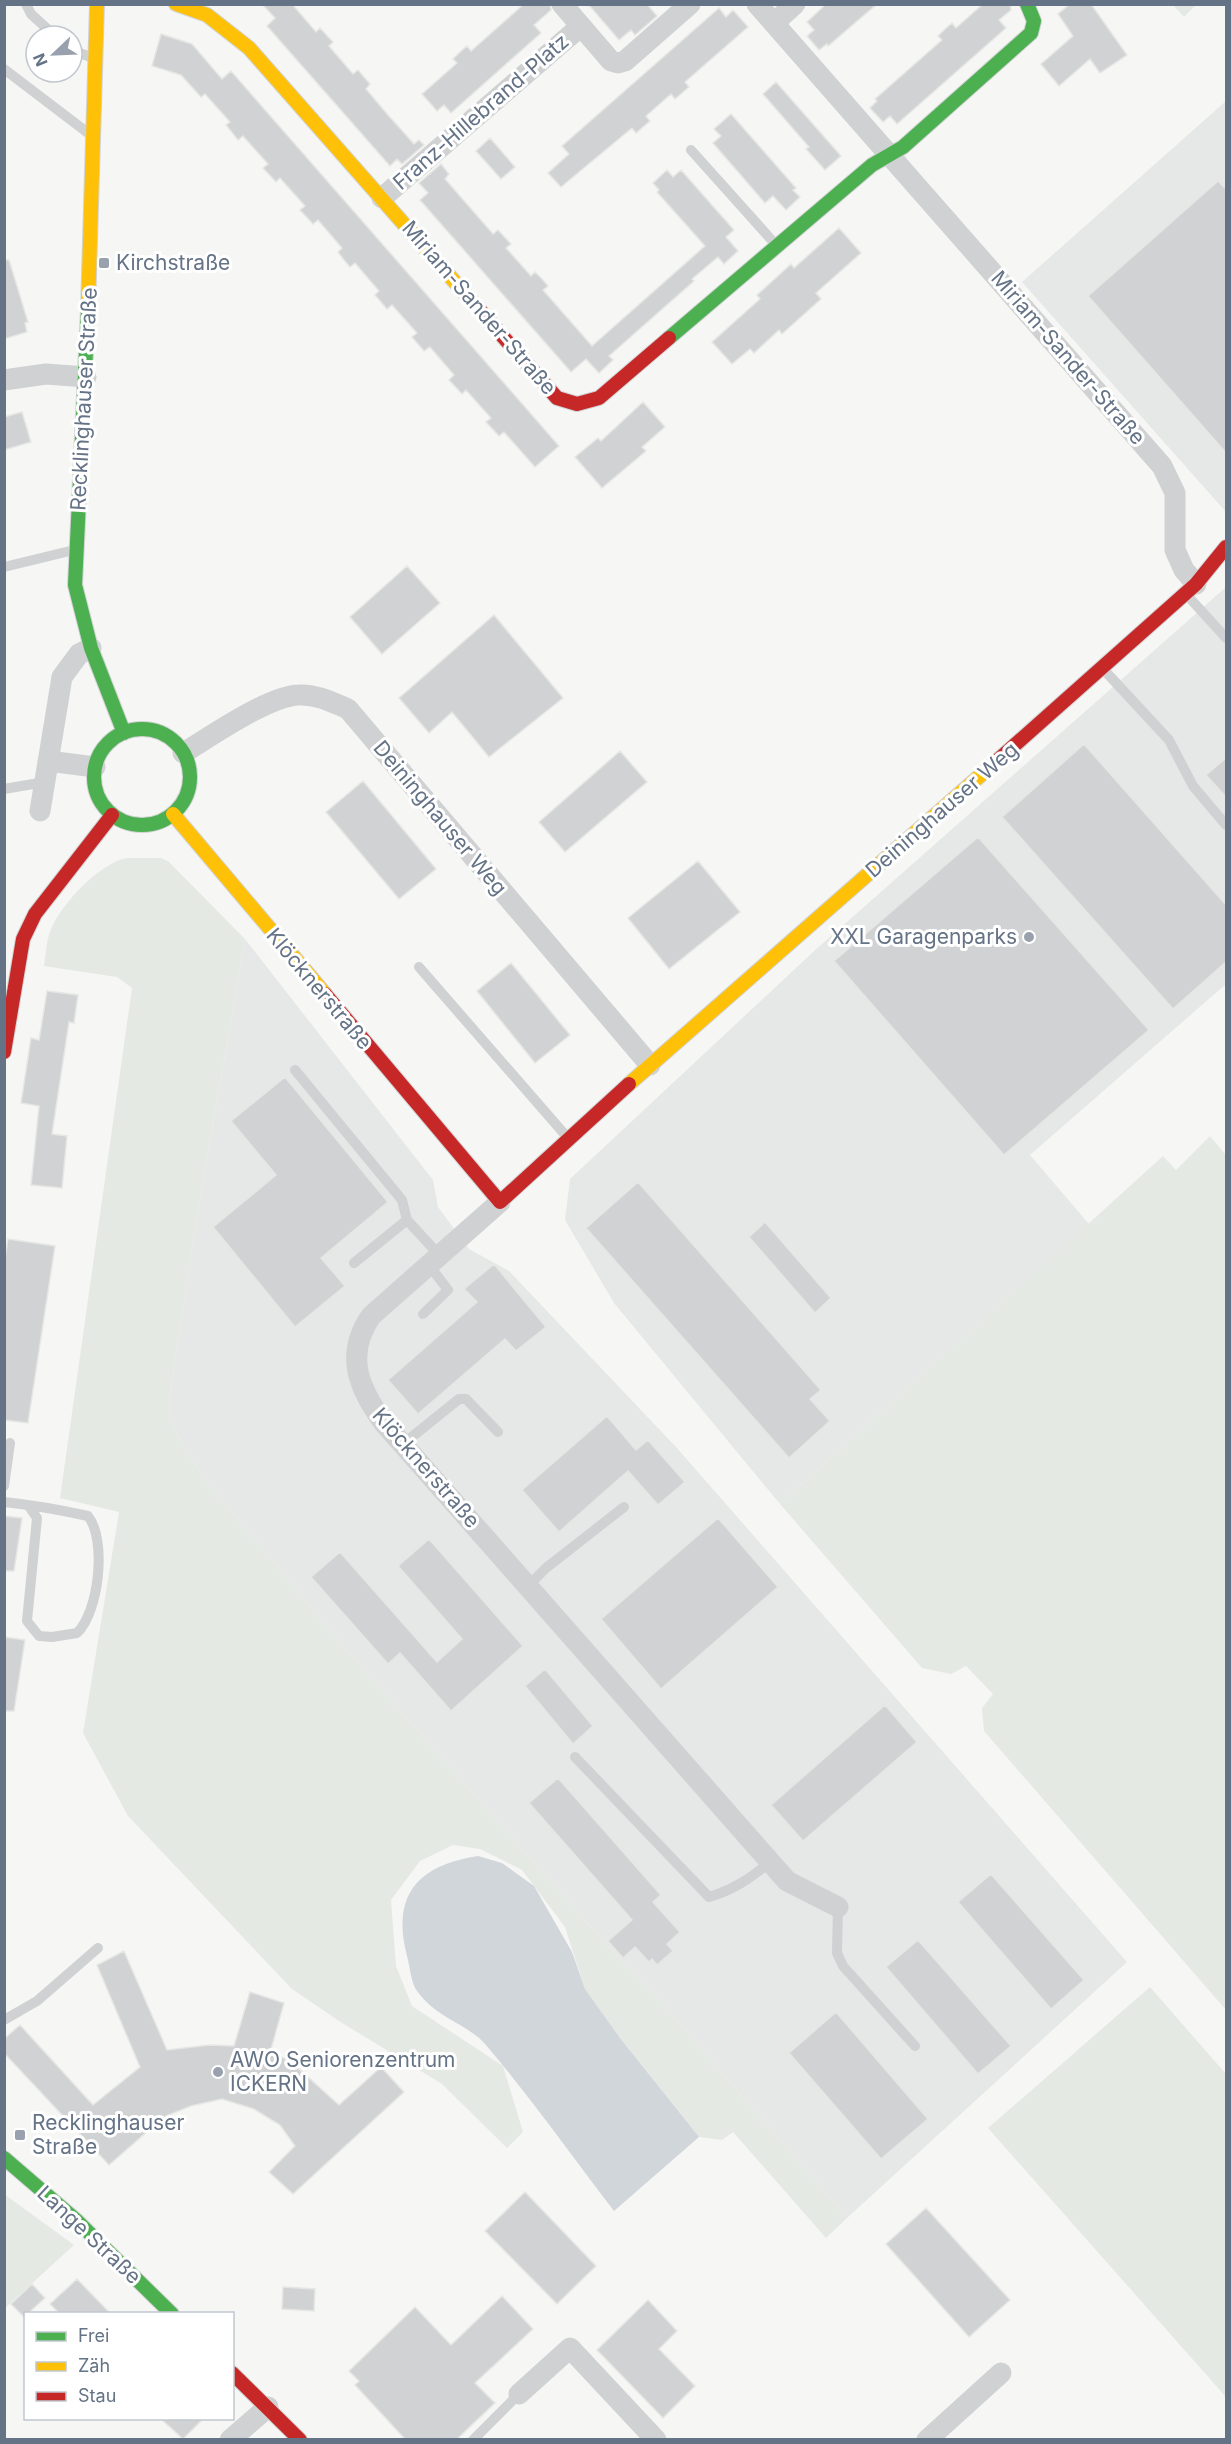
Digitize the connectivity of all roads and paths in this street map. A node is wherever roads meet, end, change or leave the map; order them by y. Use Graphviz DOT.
graph roads {
  1 [pos="26,4"];
  2 [pos="98,4"];
  3 [pos="176,4"];
  4 [pos="562,4"];
  5 [pos="690,4"];
  6 [pos="757,4"];
  7 [pos="795,4"];
  8 [pos="1027,4"];
  9 [pos="774,23"];
  10 [pos="42,24"];
  11 [pos="581,26"];
  12 [pos="84,54"];
  13 [pos="96,59"];
  14 [pos="4,69"];
  15 [pos="93,136"];
  16 [pos="691,150"];
  17 [pos="889,154"];
  18 [pos="382,198"];
  19 [pos="776,245"];
  20 [pos="86,377"];
  21 [pos="4,380"];
  22 [pos="1227,547"];
  23 [pos="77,549"];
  24 [pos="4,567"];
  25 [pos="1191,589"];
  26 [pos="1227,638"];
  27 [pos="91,648"];
  28 [pos="1103,669"];
  29 [pos="124,733"];
  30 [pos="183,753"];
  31 [pos="95,766"];
  32 [pos="47,771"];
  33 [pos="4,789"];
  34 [pos="40,811"];
  35 [pos="173,814"];
  36 [pos="112,815"];
  37 [pos="1227,825"];
  38 [pos="419,967"];
  39 [pos="4,1052"];
  40 [pos="650,1065"];
  41 [pos="295,1070"];
  42 [pos="569,1139"];
  43 [pos="500,1202"];
  44 [pos="407,1220"];
  45 [pos="434,1260"];
  46 [pos="354,1263"];
  47 [pos="423,1314"];
  48 [pos="498,1432"];
  49 [pos="10,1443"];
  50 [pos="403,1444"];
  51 [pos="4,1486"];
  52 [pos="4,1502"];
  53 [pos="28,1505"];
  54 [pos="624,1507"];
  55 [pos="528,1586"];
  56 [pos="575,1757"];
  57 [pos="770,1862"];
  58 [pos="838,1907"];
  59 [pos="98,1948"];
  60 [pos="4,2020"];
  61 [pos="915,2046"];
  62 [pos="4,2158"];
  63 [pos="171,2312"];
  64 [pos="1001,2373"];
  65 [pos="234,2375"];
  66 [pos="519,2394"];
  67 [pos="268,2407"];
  68 [pos="230,2439"];
  69 [pos="300,2439"];
  70 [pos="474,2439"];
  71 [pos="656,2439"];
  72 [pos="927,2439"];
  1 -- 10 [label="lane"];
  2 -- 13 [label="street, Recklinghauser Straße"];
  3 -- 18 [label="street, Miriam-Sander-Straße"];
  4 -- 11 [label="street, Franz-Hillebrand-Platz"];
  5 -- 11 [label="street, Franz-Hillebrand-Platz"];
  6 -- 9 [label="street, Miriam-Sander-Straße"];
  7 -- 9 [label="street"];
  8 -- 17 [label="street"];
  9 -- 17 [label="street, Miriam-Sander-Straße"];
  11 -- 18 [label="street, Franz-Hillebrand-Platz"];
  12 -- 13 [label="lane"];
  13 -- 15 [label="street, Recklinghauser Straße"];
  14 -- 15 [label="lane"];
  15 -- 20 [label="street, Recklinghauser Straße"];
  16 -- 19 [label="lane"];
  17 -- 19 [label="street, Miriam-Sander-Straße"];
  17 -- 25 [label="street, Miriam-Sander-Straße"];
  18 -- 19 [label="street, Miriam-Sander-Straße"];
  20 -- 21 [label="street"];
  20 -- 23 [label="street, Recklinghauser Straße"];
  22 -- 25 [label="street, Deininghauser Weg"];
  23 -- 24 [label="lane"];
  23 -- 27 [label="street, Recklinghauser Straße"];
  25 -- 26 [label="lane"];
  25 -- 28 [label="street, Deininghauser Weg"];
  27 -- 29 [label="street, Recklinghauser Straße"];
  27 -- 32 [label="street"];
  28 -- 37 [label="lane"];
  28 -- 40 [label="street, Deininghauser Weg"];
  29 -- 30 [label="street"];
  29 -- 31 [label="street"];
  30 -- 35 [label="street"];
  30 -- 40 [label="street, Deininghauser Weg"];
  31 -- 32 [label="street"];
  31 -- 36 [label="street"];
  32 -- 33 [label="lane"];
  32 -- 34 [label="street"];
  35 -- 36 [label="street"];
  35 -- 43 [label="street, Klöcknerstraße"];
  36 -- 39 [label="street"];
  38 -- 42 [label="lane"];
  40 -- 42 [label="street, Deininghauser Weg"];
  41 -- 44 [label="lane"];
  42 -- 43 [label="street, Deininghauser Weg"];
  43 -- 45 [label="street, Klöcknerstraße"];
  44 -- 45 [label="lane"];
  44 -- 46 [label="lane"];
  45 -- 47 [label="lane"];
  45 -- 50 [label="street, Klöcknerstraße"];
  48 -- 50 [label="lane"];
  49 -- 51 [label="lane"];
  50 -- 55 [label="street, Klöcknerstraße"];
  52 -- 53 [label="lane"];
  53 -- 53 [label="lane"];
  54 -- 55 [label="lane"];
  55 -- 57 [label="street, Klöcknerstraße"];
  56 -- 57 [label="lane"];
  57 -- 58 [label="street, Klöcknerstraße"];
  58 -- 61 [label="lane"];
  59 -- 60 [label="lane"];
  62 -- 63 [label="street, Lange Straße"];
  64 -- 72 [label="street"];
  65 -- 67 [label="street"];
  66 -- 70 [label="lane"];
  66 -- 71 [label="street"];
  67 -- 68 [label="street"];
  67 -- 69 [label="street"];
}
